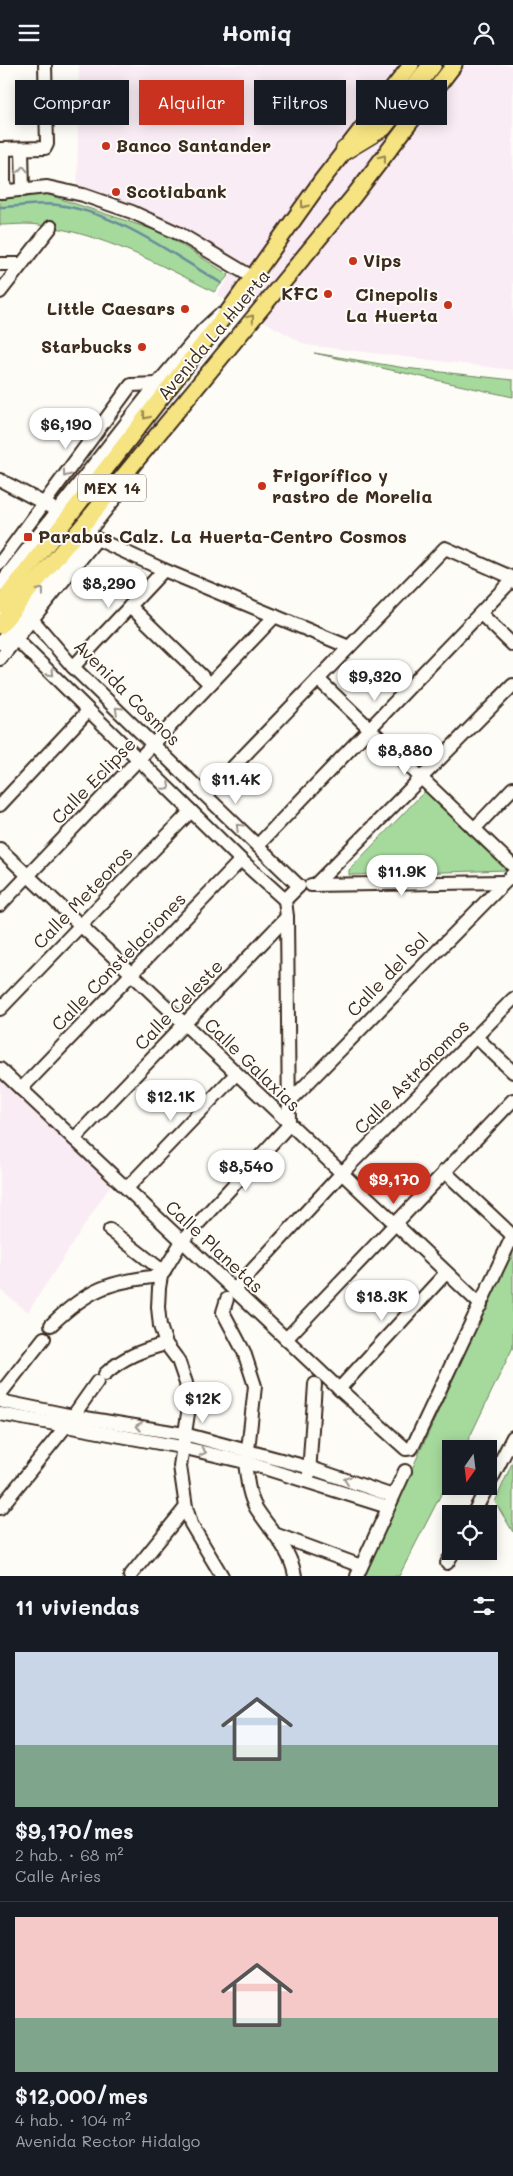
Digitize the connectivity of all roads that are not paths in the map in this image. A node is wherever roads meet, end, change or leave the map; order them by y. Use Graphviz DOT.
graph roads {
  1 [pos="45,65"];
  2 [pos="411,65"];
  3 [pos="432,65"];
  4 [pos="454,65"];
  5 [pos="2,149"];
  6 [pos="22,149"];
  7 [pos="345,150"];
  8 [pos="23,190"];
  9 [pos="2,192"];
  10 [pos="51,227"];
  11 [pos="0,264"];
  12 [pos="21,264"];
  13 [pos="252,277"];
  14 [pos="0,292"];
  15 [pos="230,309"];
  16 [pos="220,356"];
  17 [pos="157,384"];
  18 [pos="0,480"];
  19 [pos="44,503"];
  20 [pos="56,511"];
  21 [pos="0,562"];
  22 [pos="164,570"];
  23 [pos="25,574"];
  24 [pos="513,578"];
  25 [pos="12,601"];
  26 [pos="130,606"];
  27 [pos="481,615"];
  28 [pos="275,617"];
  29 [pos="6,625"];
  30 [pos="0,643"];
  31 [pos="513,645"];
  32 [pos="349,647"];
  33 [pos="0,659"];
  34 [pos="73,667"];
  35 [pos="318,679"];
  36 [pos="210,684"];
  37 [pos="513,685"];
  38 [pos="88,711"];
  39 [pos="368,728"];
  40 [pos="153,744"];
  41 [pos="138,760"];
  42 [pos="422,779"];
  43 [pos="513,788"];
  44 [pos="206,795"];
  45 [pos="0,805"];
  46 [pos="190,811"];
  47 [pos="474,829"];
  48 [pos="258,845"];
  49 [pos="0,849"];
  50 [pos="242,860"];
  51 [pos="513,867"];
  52 [pos="28,876"];
  53 [pos="508,878"];
  54 [pos="315,885"];
  55 [pos="299,886"];
  56 [pos="285,900"];
  57 [pos="0,905"];
  58 [pos="287,917"];
  59 [pos="80,926"];
  60 [pos="132,974"];
  61 [pos="513,999"];
  62 [pos="0,1009"];
  63 [pos="184,1025"];
  64 [pos="476,1037"];
  65 [pos="0,1069"];
  66 [pos="513,1072"];
  67 [pos="236,1074"];
  68 [pos="21,1089"];
  69 [pos="513,1100"];
  70 [pos="289,1102"];
  71 [pos="289,1125"];
  72 [pos="74,1139"];
  73 [pos="444,1171"];
  74 [pos="341,1174"];
  75 [pos="127,1189"];
  76 [pos="394,1225"];
  77 [pos="110,1230"];
  78 [pos="513,1236"];
  79 [pos="182,1241"];
  80 [pos="163,1274"];
  81 [pos="445,1274"];
  82 [pos="230,1295"];
  83 [pos="481,1305"];
  84 [pos="50,1325"];
  85 [pos="44,1338"];
  86 [pos="286,1339"];
  87 [pos="166,1343"];
  88 [pos="315,1384"];
  89 [pos="339,1389"];
  90 [pos="0,1394"];
  91 [pos="0,1401"];
  92 [pos="0,1414"];
  93 [pos="69,1421"];
  94 [pos="184,1434"];
  95 [pos="512,1440"];
  96 [pos="181,1447"];
  97 [pos="247,1456"];
  98 [pos="498,1466"];
  99 [pos="311,1468"];
  100 [pos="405,1471"];
  101 [pos="307,1481"];
  102 [pos="390,1501"];
  103 [pos="186,1507"];
  104 [pos="0,1509"];
  105 [pos="276,1535"];
  106 [pos="449,1560"];
  107 [pos="447,1563"];
  108 [pos="359,1571"];
  109 [pos="130,1576"];
  110 [pos="222,1576"];
  111 [pos="295,1576"];
  1 -- 6 [label="street"];
  2 -- 7 [label="main road, Avenida La Huerta / MEX 14"];
  3 -- 7 [label="highway"];
  16 -- 4 [label="main road, Avenida La Huerta / MEX 14, one-way"];
  5 -- 6 [label="street"];
  5 -- 9 [label="street"];
  8 -- 6 [label="street, one-way"];
  7 -- 13 [label="main road, Avenida La Huerta / MEX 14, one-way"];
  8 -- 9 [label="street"];
  8 -- 13 [label="street"];
  10 -- 12 [label="street"];
  11 -- 12 [label="street"];
  12 -- 14 [label="street"];
  13 -- 15 [label="main road, Avenida La Huerta / MEX 14"];
  15 -- 17 [label="street"];
  15 -- 23 [label="main road, Avenida La Huerta / MEX 14, one-way"];
  16 -- 23 [label="main road, Avenida La Huerta / MEX 14"];
  25 -- 16 [label="street, one-way"];
  17 -- 19 [label="street, one-way"];
  17 -- 20 [label="street"];
  18 -- 19 [label="street"];
  19 -- 20 [label="street"];
  19 -- 21 [label="street"];
  20 -- 23 [label="street"];
  21 -- 23 [label="street"];
  22 -- 25 [label="street"];
  22 -- 26 [label="street"];
  22 -- 28 [label="street"];
  23 -- 25 [label="main road, Avenida La Huerta / MEX 14"];
  24 -- 27 [label="street"];
  24 -- 32 [label="street"];
  25 -- 29 [label="main road, Avenida La Huerta / MEX 14"];
  25 -- 29 [label="street"];
  25 -- 34 [label="street, Avenida Cosmos"];
  26 -- 34 [label="street"];
  26 -- 36 [label="street"];
  27 -- 31 [label="street"];
  27 -- 39 [label="street"];
  28 -- 32 [label="street"];
  28 -- 36 [label="street, Calle Eclipse"];
  29 -- 30 [label="street"];
  29 -- 33 [label="street"];
  29 -- 38 [label="street, one-way"];
  32 -- 35 [label="street"];
  40 -- 34 [label="street, Avenida Cosmos, one-way"];
  35 -- 39 [label="street"];
  35 -- 44 [label="street"];
  36 -- 40 [label="street, Calle Eclipse"];
  37 -- 42 [label="street"];
  38 -- 41 [label="street"];
  38 -- 45 [label="street"];
  39 -- 42 [label="street"];
  39 -- 48 [label="street"];
  40 -- 41 [label="street, Calle Eclipse"];
  40 -- 44 [label="street, Avenida Cosmos"];
  41 -- 46 [label="street, one-way"];
  41 -- 52 [label="street, Calle Eclipse"];
  42 -- 47 [label="street"];
  42 -- 54 [label="street"];
  43 -- 47 [label="street"];
  48 -- 44 [label="street, Avenida Cosmos, one-way"];
  46 -- 50 [label="street"];
  46 -- 59 [label="street, Calle Meteoros"];
  47 -- 51 [label="street"];
  48 -- 55 [label="street, Avenida Cosmos"];
  49 -- 52 [label="street, Calle Galaxias"];
  50 -- 56 [label="street"];
  50 -- 60 [label="street, Calle Constelaciones"];
  52 -- 57 [label="street, Calle Eclipse"];
  52 -- 59 [label="street, Calle Galaxias"];
  53 -- 54 [label="street"];
  53 -- 70 [label="street, Calle del Sol"];
  54 -- 55 [label="street"];
  55 -- 56 [label="street"];
  56 -- 58 [label="street"];
  58 -- 63 [label="street, Calle Celeste"];
  58 -- 70 [label="street"];
  59 -- 60 [label="street, Calle Galaxias"];
  59 -- 62 [label="street, Calle Meteoros"];
  60 -- 63 [label="street, Calle Galaxias"];
  60 -- 68 [label="street, Calle Constelaciones"];
  61 -- 64 [label="street, Calle Astrónomos"];
  63 -- 67 [label="street, Calle Galaxias"];
  63 -- 72 [label="street, Calle Celeste"];
  64 -- 66 [label="street"];
  64 -- 74 [label="street, Calle Astrónomos"];
  65 -- 68 [label="street, Calle Planetas"];
  67 -- 71 [label="street, Calle Galaxias"];
  67 -- 75 [label="street"];
  68 -- 72 [label="street, Calle Planetas"];
  69 -- 73 [label="street"];
  70 -- 71 [label="street"];
  71 -- 74 [label="street, Calle Galaxias"];
  71 -- 79 [label="street"];
  72 -- 75 [label="street, Calle Planetas"];
  73 -- 76 [label="street"];
  73 -- 78 [label="street"];
  74 -- 76 [label="street, Calle Galaxias"];
  74 -- 82 [label="street, Calle Astrónomos"];
  75 -- 79 [label="street, Calle Planetas"];
  76 -- 81 [label="street, Calle Galaxias"];
  76 -- 86 [label="street"];
  77 -- 80 [label="street"];
  78 -- 83 [label="street"];
  79 -- 80 [label="street"];
  79 -- 82 [label="street, Calle Planetas"];
  80 -- 84 [label="street"];
  80 -- 87 [label="street"];
  81 -- 83 [label="street, Calle Galaxias"];
  81 -- 89 [label="street"];
  82 -- 86 [label="street, Calle Planetas"];
  82 -- 97 [label="street"];
  83 -- 89 [label="street, Calle Planetas"];
  85 -- 90 [label="street"];
  86 -- 89 [label="street, Calle Planetas"];
  87 -- 93 [label="street"];
  87 -- 94 [label="street"];
  88 -- 99 [label="street"];
  91 -- 93 [label="street"];
  92 -- 93 [label="street"];
  94 -- 93 [label="street, one-way"];
  93 -- 96 [label="street"];
  93 -- 104 [label="street"];
  94 -- 96 [label="street"];
  94 -- 97 [label="street"];
  95 -- 98 [label="street"];
  96 -- 97 [label="street, one-way"];
  96 -- 103 [label="street"];
  97 -- 99 [label="street"];
  97 -- 101 [label="street"];
  97 -- 105 [label="street"];
  99 -- 101 [label="street"];
  102 -- 99 [label="street, one-way"];
  100 -- 102 [label="street"];
  101 -- 102 [label="street"];
  102 -- 108 [label="street"];
  103 -- 109 [label="street"];
  103 -- 110 [label="street"];
  105 -- 108 [label="street"];
  105 -- 111 [label="street"];
  106 -- 107 [label="street"];
}
